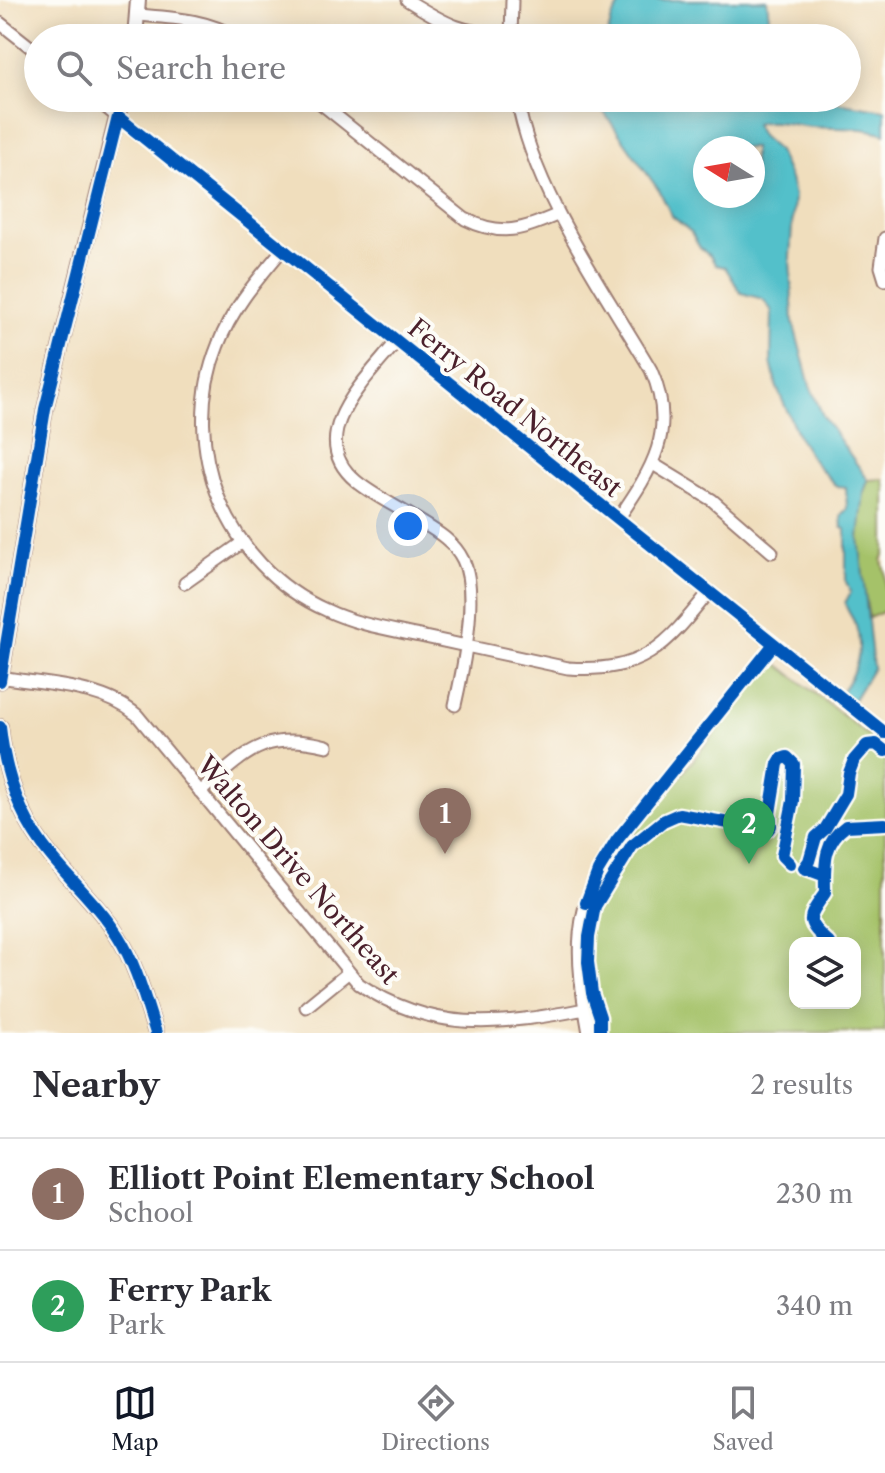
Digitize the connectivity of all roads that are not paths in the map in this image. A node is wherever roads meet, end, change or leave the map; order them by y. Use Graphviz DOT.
graph roads {
  1 [pos="407,0"];
  2 [pos="512,0"];
  3 [pos="138,8"];
  4 [pos="0,23"];
  5 [pos="206,24"];
  6 [pos="448,24"];
  7 [pos="511,24"];
  8 [pos="24,42"];
  9 [pos="112,112"];
  10 [pos="119,112"];
  11 [pos="331,112"];
  12 [pos="521,112"];
  13 [pos="118,117"];
  14 [pos="559,214"];
  15 [pos="885,238"];
  16 [pos="283,249"];
  17 [pos="885,280"];
  18 [pos="397,341"];
  19 [pos="653,464"];
  20 [pos="618,519"];
  21 [pos="243,542"];
  22 [pos="772,552"];
  23 [pos="185,583"];
  24 [pos="709,592"];
  25 [pos="774,644"];
  26 [pos="465,646"];
  27 [pos="0,679"];
  28 [pos="455,705"];
  29 [pos="0,727"];
  30 [pos="885,733"];
  31 [pos="327,746"];
  32 [pos="200,792"];
  33 [pos="349,972"];
  34 [pos="306,1007"];
  35 [pos="585,1009"];
  36 [pos="459,1032"];
  37 [pos="156,1033"];
  38 [pos="589,1033"];
  1 -- 6 [label="street"];
  2 -- 7 [label="street"];
  3 -- 5 [label="street"];
  4 -- 8 [label="street"];
  9 -- 13 [label="street, Ferry Road Northeast"];
  10 -- 13 [label="street"];
  11 -- 14 [label="street"];
  12 -- 14 [label="street"];
  13 -- 16 [label="street, Ferry Road Northeast"];
  13 -- 27 [label="street"];
  14 -- 19 [label="street"];
  15 -- 17 [label="street"];
  16 -- 18 [label="street, Ferry Road Northeast"];
  16 -- 21 [label="street"];
  18 -- 20 [label="street, Ferry Road Northeast"];
  18 -- 26 [label="street"];
  19 -- 20 [label="street"];
  19 -- 22 [label="street"];
  20 -- 24 [label="street, Ferry Road Northeast"];
  21 -- 23 [label="street"];
  21 -- 26 [label="street"];
  24 -- 25 [label="street, Ferry Road Northeast"];
  24 -- 26 [label="street"];
  25 -- 30 [label="street, Ferry Road Northeast"];
  25 -- 35 [label="street"];
  26 -- 28 [label="street"];
  27 -- 32 [label="street, Walton Drive Northeast"];
  29 -- 37 [label="street"];
  31 -- 32 [label="street"];
  32 -- 33 [label="street, Walton Drive Northeast"];
  33 -- 34 [label="street"];
  33 -- 36 [label="street, Walton Drive Northeast"];
  35 -- 36 [label="street, Walton Drive Northeast"];
  35 -- 38 [label="street"];
}
